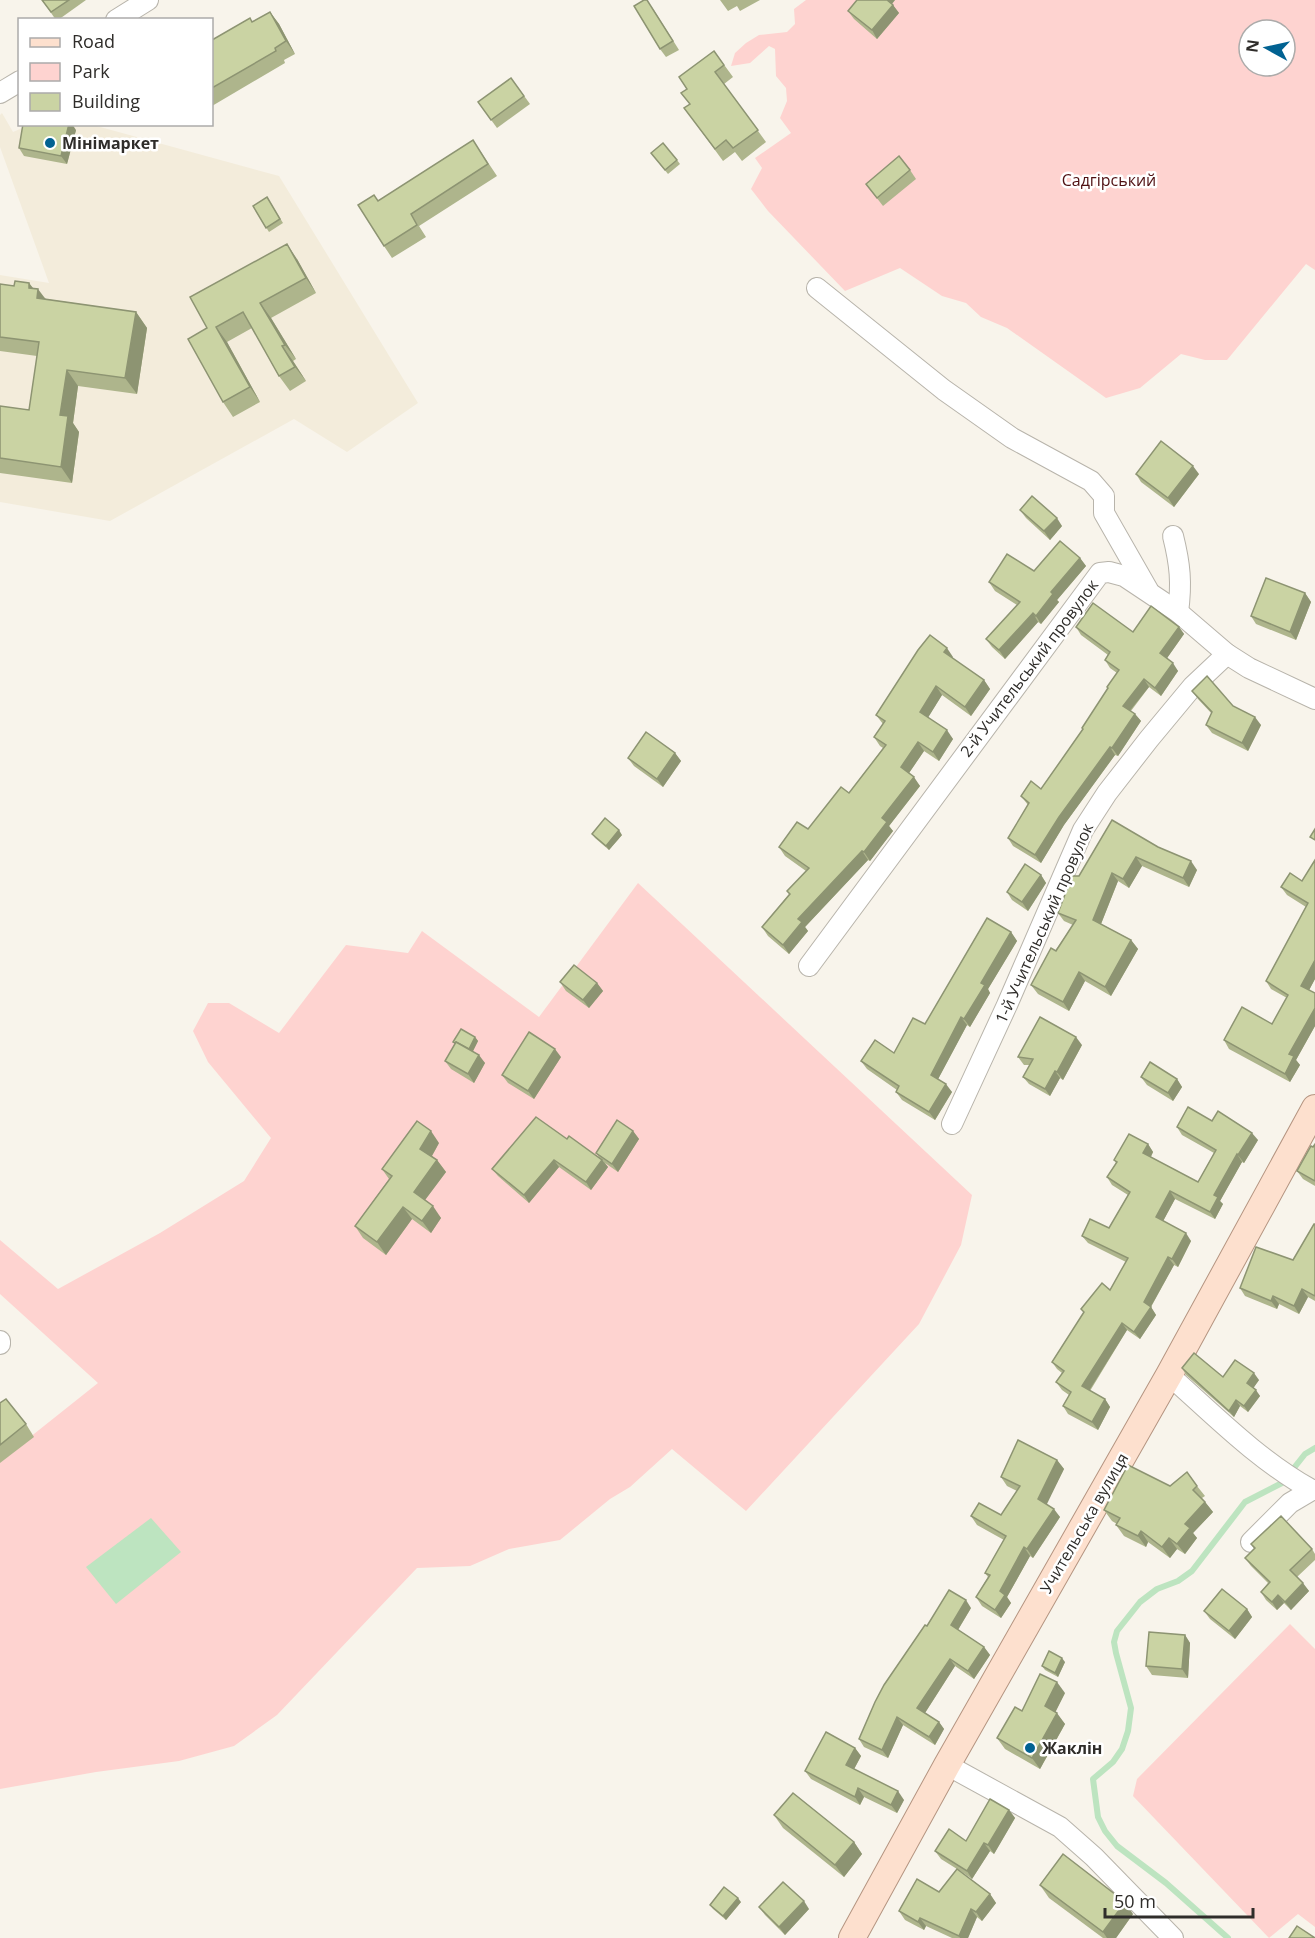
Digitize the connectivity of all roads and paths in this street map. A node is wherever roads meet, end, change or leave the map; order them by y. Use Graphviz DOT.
graph roads {
  1 [pos="147,0"];
  2 [pos="119,18"];
  3 [pos="18,82"];
  4 [pos="0,93"];
  5 [pos="817,288"];
  6 [pos="1173,536"];
  7 [pos="1149,592"];
  8 [pos="1178,612"];
  9 [pos="1227,654"];
  10 [pos="1315,699"];
  11 [pos="808,966"];
  12 [pos="1315,1108"];
  13 [pos="952,1124"];
  14 [pos="1169,1375"];
  15 [pos="1314,1490"];
  16 [pos="1251,1542"];
  17 [pos="947,1765"];
  18 [pos="852,1938"];
  19 [pos="1173,1938"];
  1 -- 2 [label="street"];
  3 -- 4 [label="street"];
  5 -- 7 [label="street"];
  6 -- 8 [label="street"];
  7 -- 8 [label="street, 2-й Учительський провулок"];
  7 -- 11 [label="street, 2-й Учительський провулок"];
  8 -- 9 [label="street, 2-й Учительський провулок"];
  9 -- 10 [label="street, 2-й Учительський провулок"];
  9 -- 13 [label="street, 1-й Учительський провулок"];
  12 -- 14 [label="main road, Учительська вулиця"];
  14 -- 15 [label="street"];
  14 -- 17 [label="main road, Учительська вулиця"];
  15 -- 16 [label="street"];
  17 -- 18 [label="main road, Учительська вулиця"];
  17 -- 19 [label="street"];
}
